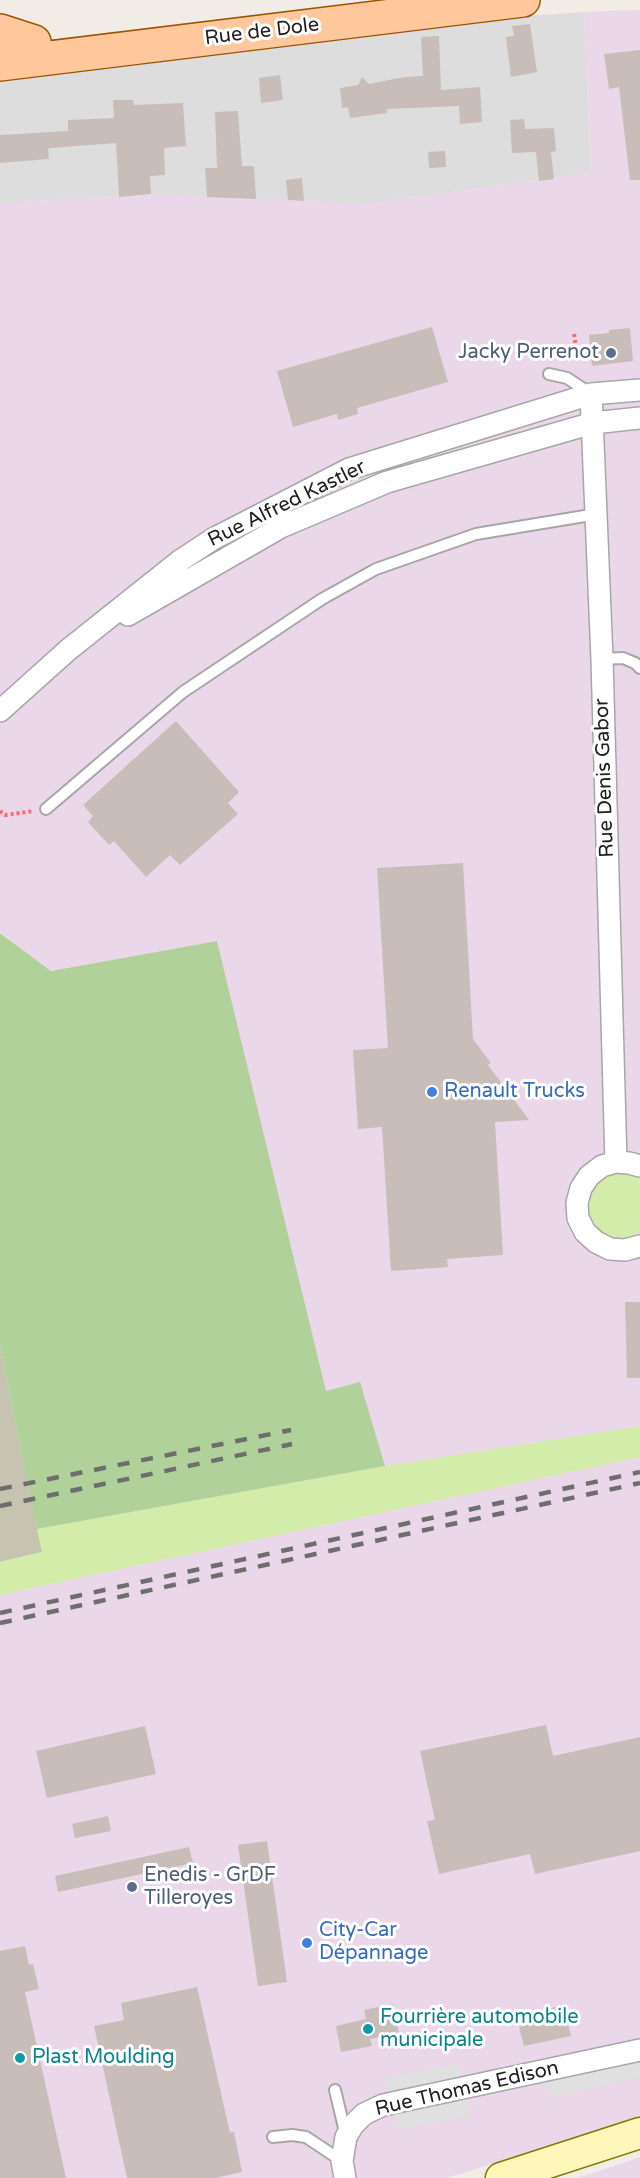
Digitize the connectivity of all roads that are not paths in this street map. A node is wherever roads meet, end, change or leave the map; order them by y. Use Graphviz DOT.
graph roads {
  1 [pos="371,0"];
  2 [pos="523,0"];
  3 [pos="0,32"];
  4 [pos="34,42"];
  5 [pos="0,46"];
  6 [pos="0,64"];
  7 [pos="549,374"];
  8 [pos="640,390"];
  9 [pos="591,394"];
  10 [pos="640,418"];
  11 [pos="593,423"];
  12 [pos="597,514"];
  13 [pos="68,650"];
  14 [pos="602,659"];
  15 [pos="640,668"];
  16 [pos="0,711"];
  17 [pos="46,809"];
  18 [pos="616,1162"];
  19 [pos="640,1166"];
  20 [pos="640,1246"];
  21 [pos="640,2050"];
  22 [pos="335,2090"];
  23 [pos="640,2133"];
  24 [pos="273,2137"];
  25 [pos="346,2137"];
  26 [pos="344,2169"];
  27 [pos="501,2178"];
  1 -- 4 [label="main road, Rue de Dole"];
  2 -- 6 [label="main road, Rue de Dole"];
  3 -- 4 [label="main road"];
  4 -- 5 [label="main road, Rue de Dole"];
  7 -- 9 [label="lane"];
  8 -- 9 [label="street, Rue Alfred Kastler"];
  9 -- 11 [label="street, Rue Denis Gabor"];
  9 -- 13 [label="street, Rue Alfred Kastler"];
  10 -- 11 [label="street, Rue Alfred Kastler"];
  11 -- 12 [label="street, Rue Denis Gabor"];
  11 -- 13 [label="street, Rue Alfred Kastler"];
  12 -- 14 [label="street, Rue Denis Gabor"];
  12 -- 17 [label="lane"];
  13 -- 16 [label="street, Rue Alfred Kastler"];
  14 -- 15 [label="lane"];
  14 -- 18 [label="street, Rue Denis Gabor"];
  18 -- 19 [label="street"];
  18 -- 20 [label="street"];
  21 -- 25 [label="street, Rue Thomas Edison"];
  22 -- 25 [label="lane"];
  23 -- 27 [label="street"];
  24 -- 26 [label="lane"];
  25 -- 26 [label="street, Rue Thomas Edison"];
}
